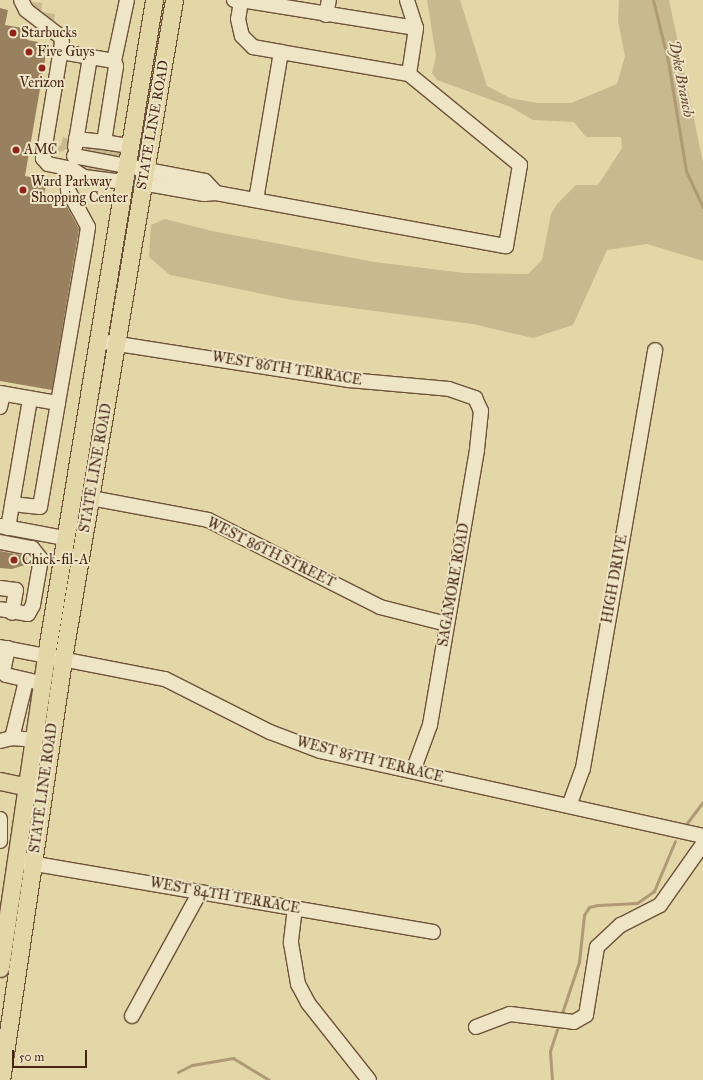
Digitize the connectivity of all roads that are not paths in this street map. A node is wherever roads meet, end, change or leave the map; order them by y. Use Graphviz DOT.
graph roads {
  1 [pos="21,0"];
  2 [pos="127,0"];
  3 [pos="154,0"];
  4 [pos="174,0"];
  5 [pos="238,0"];
  6 [pos="329,0"];
  7 [pos="407,0"];
  8 [pos="326,15"];
  9 [pos="416,28"];
  10 [pos="61,52"];
  11 [pos="281,52"];
  12 [pos="90,57"];
  13 [pos="114,61"];
  14 [pos="409,74"];
  15 [pos="76,139"];
  16 [pos="104,142"];
  17 [pos="122,146"];
  18 [pos="71,164"];
  19 [pos="127,165"];
  20 [pos="144,176"];
  21 [pos="124,182"];
  22 [pos="256,200"];
  23 [pos="99,341"];
  24 [pos="117,343"];
  25 [pos="655,350"];
  26 [pos="1,398"];
  27 [pos="474,398"];
  28 [pos="30,399"];
  29 [pos="58,403"];
  30 [pos="91,498"];
  31 [pos="12,504"];
  32 [pos="4,527"];
  33 [pos="65,538"];
  34 [pos="0,542"];
  35 [pos="0,588"];
  36 [pos="6,611"];
  37 [pos="447,624"];
  38 [pos="4,647"];
  39 [pos="54,658"];
  40 [pos="34,682"];
  41 [pos="6,740"];
  42 [pos="34,740"];
  43 [pos="413,771"];
  44 [pos="0,781"];
  45 [pos="35,788"];
  46 [pos="569,806"];
  47 [pos="0,819"];
  48 [pos="703,836"];
  49 [pos="0,842"];
  50 [pos="703,844"];
  51 [pos="16,861"];
  52 [pos="33,864"];
  53 [pos="200,892"];
  54 [pos="295,908"];
  55 [pos="4,910"];
  56 [pos="433,932"];
  57 [pos="0,968"];
  58 [pos="132,1016"];
  59 [pos="476,1027"];
  60 [pos="1,1080"];
  61 [pos="369,1080"];
  1 -- 10 [label="street"];
  2 -- 13 [label="street"];
  3 -- 19 [label="main road, STATE LINE ROAD"];
  4 -- 20 [label="main road, STATE LINE ROAD"];
  5 -- 8 [label="street"];
  5 -- 11 [label="street"];
  6 -- 8 [label="street"];
  7 -- 9 [label="street"];
  8 -- 9 [label="street"];
  9 -- 14 [label="street"];
  10 -- 12 [label="street"];
  10 -- 18 [label="street"];
  11 -- 14 [label="street"];
  11 -- 22 [label="street"];
  12 -- 13 [label="street"];
  12 -- 15 [label="street"];
  13 -- 16 [label="street"];
  14 -- 22 [label="street"];
  15 -- 16 [label="street"];
  15 -- 18 [label="street"];
  16 -- 17 [label="street"];
  18 -- 19 [label="street"];
  18 -- 21 [label="street"];
  18 -- 29 [label="street"];
  19 -- 20 [label="street"];
  19 -- 21 [label="main road, STATE LINE ROAD"];
  20 -- 22 [label="street"];
  20 -- 24 [label="main road, STATE LINE ROAD"];
  21 -- 23 [label="main road, STATE LINE ROAD"];
  23 -- 24 [label="street, WEST 86TH TERRACE"];
  23 -- 33 [label="main road, STATE LINE ROAD"];
  24 -- 27 [label="street, WEST 86TH TERRACE"];
  24 -- 30 [label="main road, STATE LINE ROAD"];
  25 -- 46 [label="street, HIGH DRIVE"];
  26 -- 28 [label="street"];
  27 -- 37 [label="street, SAGAMORE ROAD"];
  28 -- 29 [label="street"];
  28 -- 31 [label="street"];
  29 -- 31 [label="street"];
  30 -- 37 [label="street, WEST 86TH STREET"];
  30 -- 39 [label="main road, STATE LINE ROAD"];
  31 -- 32 [label="street"];
  32 -- 33 [label="street"];
  33 -- 39 [label="main road, STATE LINE ROAD"];
  34 -- 36 [label="street"];
  35 -- 36 [label="street"];
  37 -- 43 [label="street, SAGAMORE ROAD"];
  38 -- 39 [label="street, WEST 85TH TERRACE"];
  38 -- 40 [label="street"];
  39 -- 40 [label="main road, STATE LINE ROAD"];
  39 -- 43 [label="street, WEST 85TH TERRACE"];
  39 -- 45 [label="main road, STATE LINE ROAD"];
  40 -- 41 [label="street"];
  40 -- 42 [label="main road, STATE LINE ROAD"];
  41 -- 42 [label="street"];
  42 -- 45 [label="main road, STATE LINE ROAD"];
  43 -- 46 [label="street, WEST 85TH TERRACE"];
  44 -- 45 [label="main road"];
  45 -- 51 [label="main road, STATE LINE ROAD"];
  45 -- 52 [label="main road, STATE LINE ROAD"];
  46 -- 48 [label="street, WEST 85TH TERRACE"];
  47 -- 49 [label="street"];
  50 -- 59 [label="street"];
  51 -- 52 [label="street, WEST 84TH TERRACE"];
  51 -- 55 [label="main road, STATE LINE ROAD"];
  52 -- 53 [label="street, WEST 84TH TERRACE"];
  52 -- 60 [label="main road, STATE LINE ROAD"];
  53 -- 54 [label="street, WEST 84TH TERRACE"];
  53 -- 58 [label="street"];
  54 -- 56 [label="street, WEST 84TH TERRACE"];
  54 -- 61 [label="street"];
  55 -- 57 [label="main road, STATE LINE ROAD"];
}
